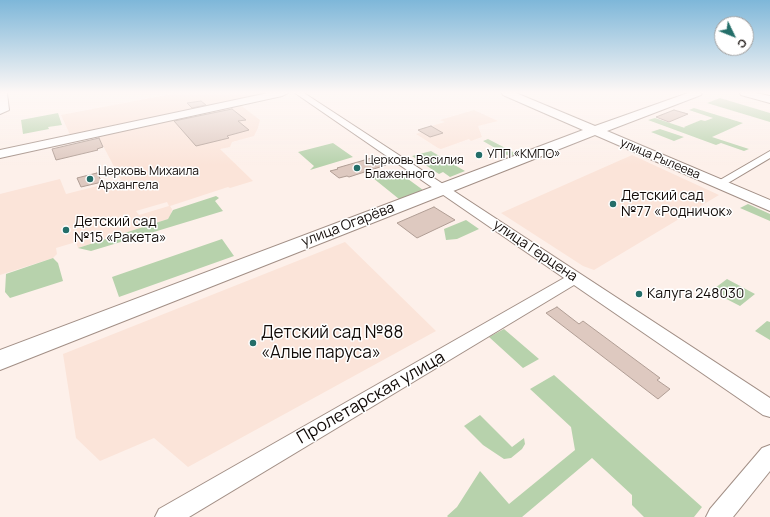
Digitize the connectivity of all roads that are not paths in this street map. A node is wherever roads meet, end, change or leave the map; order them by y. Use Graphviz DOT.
graph roads {
  1 [pos="168,117"];
  2 [pos="336,117"];
  3 [pos="564,117"];
  4 [pos="632,117"];
  5 [pos="596,131"];
  6 [pos="0,154"];
  7 [pos="770,154"];
  8 [pos="719,184"];
  9 [pos="442,189"];
  10 [pos="770,206"];
  11 [pos="576,278"];
  12 [pos="0,360"];
  13 [pos="770,409"];
  14 [pos="770,455"];
  15 [pos="167,517"];
  16 [pos="718,517"];
  1 -- 6 [label="street"];
  2 -- 9 [label="street, улица Герцена"];
  3 -- 5 [label="street, улица Рылеева"];
  4 -- 5 [label="street, улица Огарёва"];
  5 -- 8 [label="street, улица Рылеева"];
  5 -- 9 [label="street, улица Огарёва"];
  7 -- 8 [label="street"];
  8 -- 10 [label="street, улица Рылеева"];
  9 -- 11 [label="street, улица Герцена"];
  9 -- 12 [label="street, улица Огарёва"];
  11 -- 13 [label="street, улица Герцена"];
  11 -- 15 [label="street, Пролетарская улица"];
  14 -- 16 [label="street"];
}
